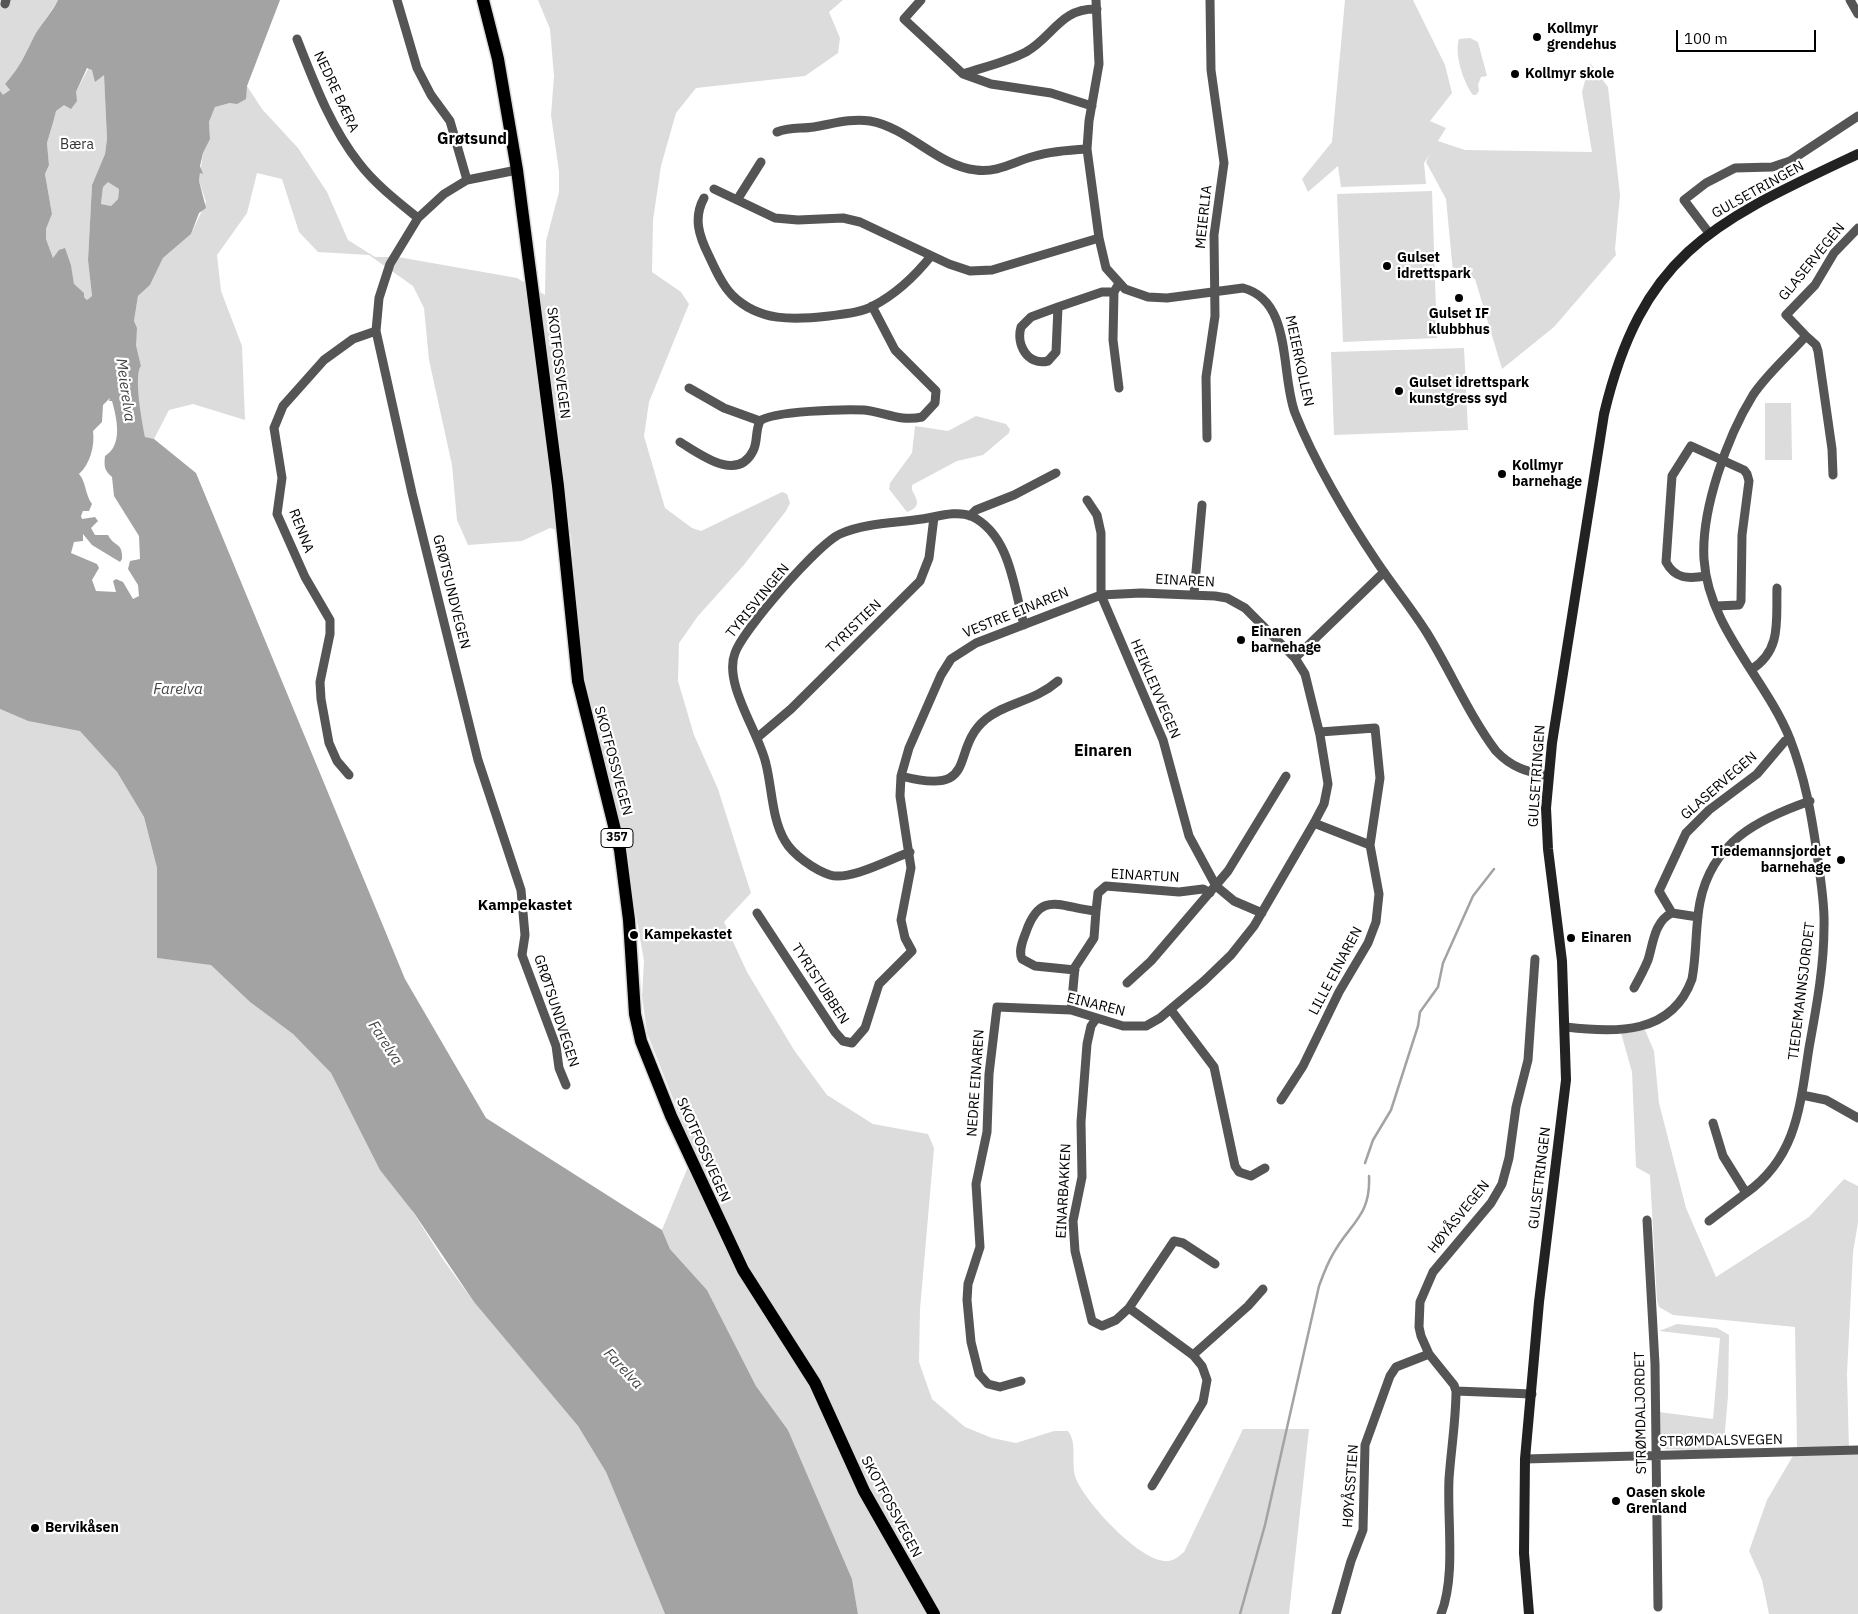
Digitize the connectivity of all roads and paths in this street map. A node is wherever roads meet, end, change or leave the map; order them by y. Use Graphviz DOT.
graph roads {
  1 [pos="397,0"];
  2 [pos="483,0"];
  3 [pos="921,0"];
  4 [pos="1210,0"];
  5 [pos="1850,0"];
  6 [pos="1097,5"];
  7 [pos="1858,14"];
  8 [pos="297,39"];
  9 [pos="964,74"];
  10 [pos="1092,106"];
  11 [pos="1858,116"];
  12 [pos="776,132"];
  13 [pos="1087,149"];
  14 [pos="1858,154"];
  15 [pos="761,162"];
  16 [pos="517,170"];
  17 [pos="467,180"];
  18 [pos="714,189"];
  19 [pos="704,198"];
  20 [pos="737,200"];
  21 [pos="418,218"];
  22 [pos="1858,228"];
  23 [pos="1709,233"];
  24 [pos="1100,238"];
  25 [pos="931,256"];
  26 [pos="1116,288"];
  27 [pos="1214,291"];
  28 [pos="872,306"];
  29 [pos="1058,307"];
  30 [pos="376,331"];
  31 [pos="1806,336"];
  32 [pos="689,388"];
  33 [pos="1119,388"];
  34 [pos="760,421"];
  35 [pos="1207,438"];
  36 [pos="680,442"];
  37 [pos="1724,460"];
  38 [pos="1056,472"];
  39 [pos="1833,475"];
  40 [pos="1087,500"];
  41 [pos="1202,505"];
  42 [pos="970,516"];
  43 [pos="934,517"];
  44 [pos="1384,572"];
  45 [pos="1706,576"];
  46 [pos="1777,588"];
  47 [pos="1194,594"];
  48 [pos="1102,595"];
  49 [pos="1716,606"];
  50 [pos="1024,624"];
  51 [pos="1295,658"];
  52 [pos="1752,669"];
  53 [pos="1058,682"];
  54 [pos="1320,732"];
  55 [pos="758,737"];
  56 [pos="1790,739"];
  57 [pos="348,775"];
  58 [pos="901,776"];
  59 [pos="1286,776"];
  60 [pos="1548,776"];
  61 [pos="1810,801"];
  62 [pos="1314,823"];
  63 [pos="1370,845"];
  64 [pos="910,852"];
  65 [pos="1213,889"];
  66 [pos="1096,911"];
  67 [pos="757,912"];
  68 [pos="1672,913"];
  69 [pos="1262,914"];
  70 [pos="1698,917"];
  71 [pos="912,951"];
  72 [pos="1535,959"];
  73 [pos="1075,970"];
  74 [pos="1127,983"];
  75 [pos="1634,988"];
  76 [pos="997,1007"];
  77 [pos="1071,1010"];
  78 [pos="1171,1010"];
  79 [pos="1096,1019"];
  80 [pos="1566,1027"];
  81 [pos="566,1084"];
  82 [pos="1802,1095"];
  83 [pos="1281,1100"];
  84 [pos="1858,1118"];
  85 [pos="1713,1123"];
  86 [pos="1265,1168"];
  87 [pos="1746,1193"];
  88 [pos="1647,1220"];
  89 [pos="1709,1221"];
  90 [pos="1215,1264"];
  91 [pos="1263,1289"];
  92 [pos="1129,1308"];
  93 [pos="1429,1354"];
  94 [pos="1192,1355"];
  95 [pos="1021,1381"];
  96 [pos="1456,1391"];
  97 [pos="1532,1394"];
  98 [pos="1858,1450"];
  99 [pos="1655,1456"];
  100 [pos="1525,1459"];
  101 [pos="1152,1486"];
  102 [pos="1658,1607"];
  103 [pos="934,1614"];
  104 [pos="1336,1614"];
  105 [pos="1441,1614"];
  106 [pos="1529,1614"];
  1 -- 17 [label="street"];
  2 -- 16 [label="main road, SKOTFOSSVEGEN / 357"];
  3 -- 9 [label="street"];
  4 -- 27 [label="street, MEIERLIA"];
  5 -- 7 [label="street"];
  6 -- 9 [label="street"];
  6 -- 10 [label="street"];
  8 -- 21 [label="street, NEDRE BÆRA"];
  9 -- 10 [label="street"];
  10 -- 13 [label="street"];
  11 -- 23 [label="street"];
  12 -- 13 [label="street"];
  13 -- 24 [label="street"];
  14 -- 23 [label="street, GULSETRINGEN"];
  15 -- 20 [label="street"];
  16 -- 17 [label="street, GRØTSUNDVEGEN"];
  16 -- 103 [label="main road, SKOTFOSSVEGEN / 357"];
  17 -- 21 [label="street, GRØTSUNDVEGEN"];
  18 -- 20 [label="street"];
  19 -- 28 [label="street"];
  20 -- 25 [label="street"];
  21 -- 30 [label="street, GRØTSUNDVEGEN"];
  22 -- 31 [label="street, GLASERVEGEN"];
  23 -- 60 [label="street, GULSETRINGEN"];
  24 -- 25 [label="street"];
  24 -- 26 [label="street"];
  25 -- 28 [label="street"];
  26 -- 27 [label="street, MEIERKOLLEN"];
  26 -- 29 [label="street"];
  26 -- 33 [label="street"];
  27 -- 35 [label="street, MEIERLIA"];
  27 -- 44 [label="street, MEIERKOLLEN"];
  28 -- 34 [label="street"];
  29 -- 29 [label="street"];
  30 -- 57 [label="street, RENNA"];
  30 -- 81 [label="street, GRØTSUNDVEGEN"];
  31 -- 37 [label="street"];
  31 -- 39 [label="street, GLASERVEGEN"];
  32 -- 34 [label="street"];
  34 -- 36 [label="street"];
  37 -- 45 [label="street"];
  37 -- 45 [label="street"];
  37 -- 49 [label="street"];
  38 -- 42 [label="street"];
  40 -- 48 [label="street, HEIKLEIVVEGEN"];
  41 -- 47 [label="street"];
  42 -- 43 [label="street, TYRISVINGEN"];
  42 -- 50 [label="street"];
  43 -- 55 [label="street, TYRISTIEN"];
  43 -- 55 [label="street, TYRISVINGEN"];
  44 -- 51 [label="street"];
  44 -- 60 [label="street, MEIERKOLLEN"];
  45 -- 49 [label="street"];
  46 -- 52 [label="street"];
  47 -- 48 [label="street, EINAREN"];
  47 -- 51 [label="street, EINAREN"];
  48 -- 50 [label="street, VESTRE EINAREN"];
  48 -- 65 [label="street, HEIKLEIVVEGEN"];
  49 -- 52 [label="street"];
  50 -- 58 [label="street, VESTRE EINAREN"];
  51 -- 54 [label="street, EINAREN"];
  52 -- 56 [label="street"];
  53 -- 58 [label="street"];
  54 -- 62 [label="street, EINAREN"];
  54 -- 63 [label="street, LILLE EINAREN"];
  55 -- 64 [label="street, TYRISVINGEN"];
  56 -- 61 [label="street"];
  56 -- 68 [label="street, GLASERVEGEN"];
  58 -- 64 [label="street, VESTRE EINAREN"];
  59 -- 65 [label="street, EINAREN"];
  60 -- 80 [label="street, GULSETRINGEN"];
  61 -- 70 [label="street"];
  61 -- 82 [label="street, TIEDEMANNSJORDET"];
  62 -- 63 [label="street"];
  62 -- 69 [label="street, EINAREN"];
  63 -- 83 [label="street, LILLE EINAREN"];
  64 -- 71 [label="street, VESTRE EINAREN"];
  65 -- 66 [label="street, EINARTUN"];
  65 -- 69 [label="street"];
  65 -- 74 [label="street, EINAREN"];
  66 -- 73 [label="street, EINARTUN"];
  66 -- 73 [label="street"];
  67 -- 71 [label="street, TYRISTUBBEN"];
  68 -- 70 [label="street"];
  68 -- 75 [label="street"];
  69 -- 78 [label="street, EINAREN"];
  70 -- 80 [label="street"];
  72 -- 93 [label="street, HØYÅSVEGEN"];
  73 -- 77 [label="street, EINARTUN"];
  76 -- 77 [label="street, EINAREN"];
  76 -- 95 [label="street, NEDRE EINAREN"];
  77 -- 79 [label="street, EINAREN"];
  78 -- 79 [label="street, EINAREN"];
  78 -- 86 [label="street"];
  79 -- 92 [label="street, EINARBAKKEN"];
  80 -- 97 [label="street, GULSETRINGEN"];
  82 -- 84 [label="street"];
  82 -- 87 [label="street, TIEDEMANNSJORDET"];
  85 -- 87 [label="street"];
  87 -- 89 [label="street, TIEDEMANNSJORDET"];
  88 -- 99 [label="street, STRØMDALJORDET"];
  90 -- 92 [label="street, EINARBAKKEN"];
  91 -- 94 [label="street"];
  92 -- 94 [label="street"];
  93 -- 96 [label="street, HØYÅSVEGEN"];
  93 -- 104 [label="street, HØYÅSSTIEN"];
  94 -- 101 [label="street"];
  96 -- 97 [label="street"];
  96 -- 105 [label="street"];
  97 -- 100 [label="street, GULSETRINGEN"];
  98 -- 99 [label="street, STRØMDALSVEGEN"];
  99 -- 100 [label="street, STRØMDALSVEGEN"];
  99 -- 102 [label="street, STRØMDALJORDET"];
  100 -- 106 [label="street, GULSETRINGEN"];
}
